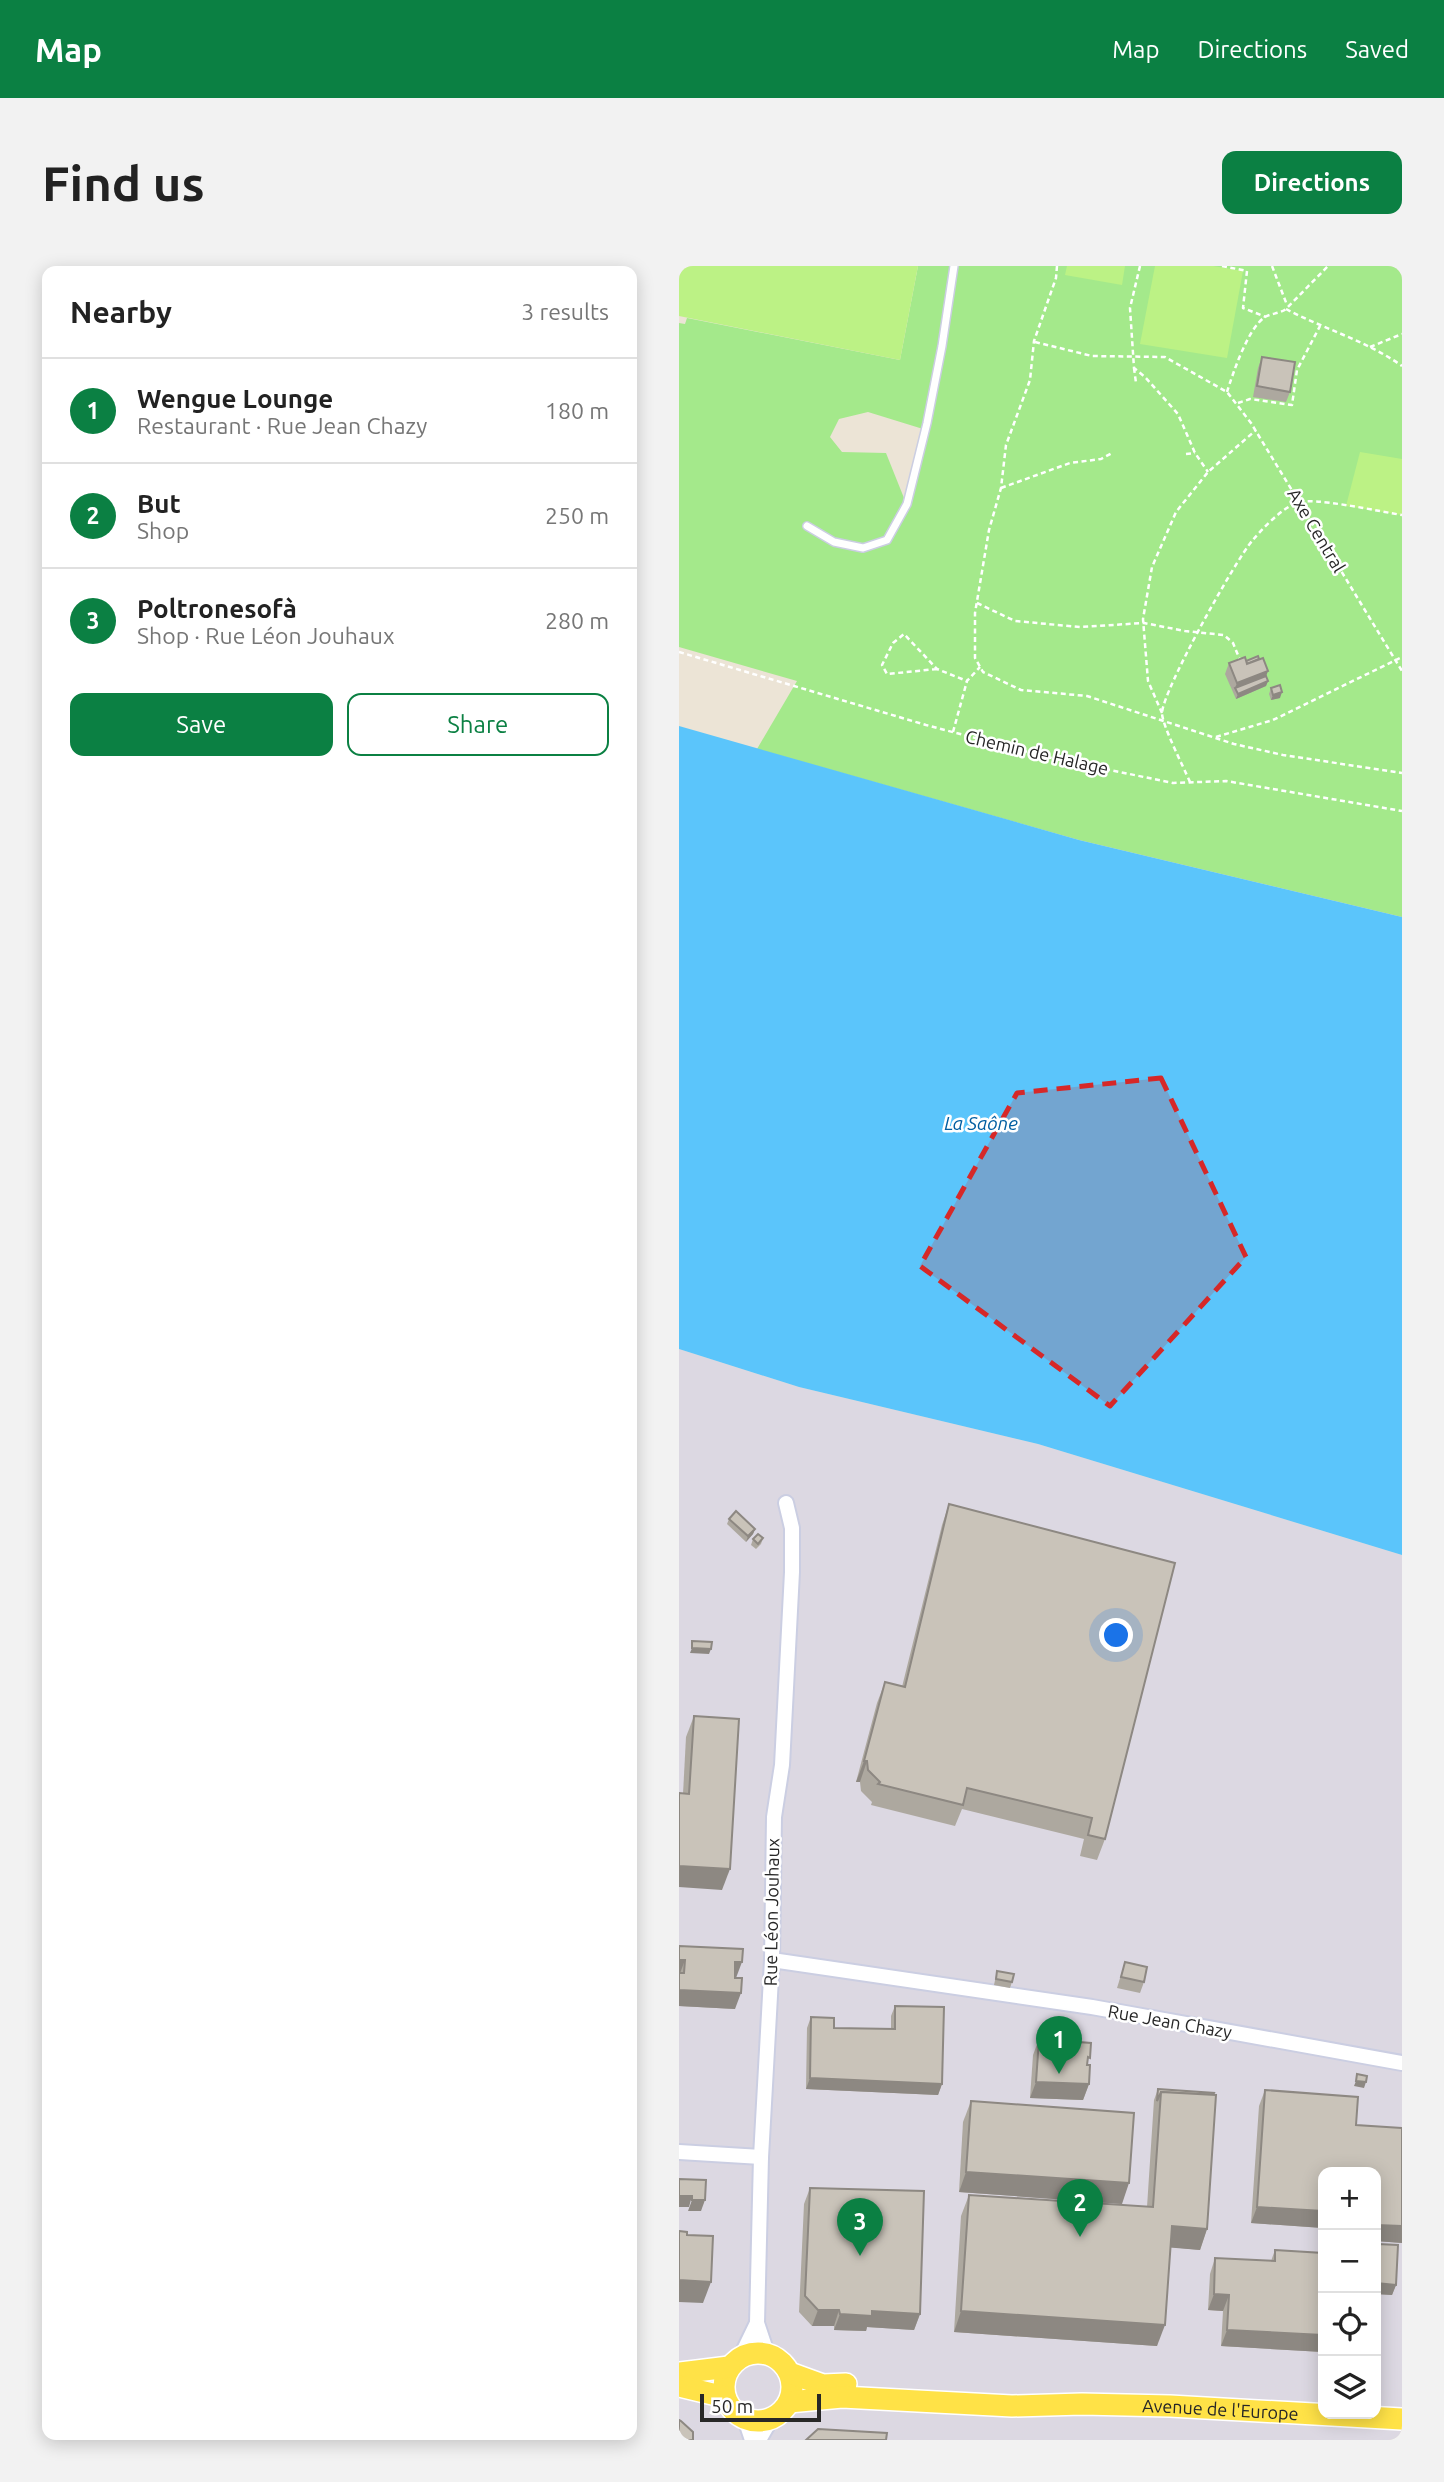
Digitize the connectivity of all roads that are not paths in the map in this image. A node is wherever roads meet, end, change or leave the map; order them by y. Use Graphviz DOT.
graph roads {
  1 [pos="954,266"];
  2 [pos="807,526"];
  3 [pos="786,1503"];
  4 [pos="772,1960"];
  5 [pos="1402,2063"];
  6 [pos="679,2152"];
  7 [pos="761,2157"];
  8 [pos="757,2323"];
  9 [pos="767,2353"];
  10 [pos="735,2362"];
  11 [pos="679,2373"];
  12 [pos="790,2373"];
  13 [pos="679,2386"];
  14 [pos="725,2397"];
  15 [pos="789,2402"];
  16 [pos="1082,2404"];
  17 [pos="745,2419"];
  18 [pos="771,2419"];
  19 [pos="1402,2419"];
  20 [pos="752,2440"];
  21 [pos="759,2440"];
  1 -- 2 [label="lane"];
  3 -- 4 [label="street, Rue Léon Jouhaux"];
  4 -- 5 [label="street, Rue Jean Chazy"];
  4 -- 7 [label="street, Rue Léon Jouhaux"];
  6 -- 7 [label="street"];
  7 -- 8 [label="street, Rue Léon Jouhaux"];
  8 -- 9 [label="street, Rue Léon Jouhaux"];
  8 -- 10 [label="street, Rue Léon Jouhaux"];
  9 -- 10 [label="main road"];
  9 -- 12 [label="main road"];
  10 -- 11 [label="main road"];
  10 -- 14 [label="main road"];
  12 -- 15 [label="main road"];
  12 -- 16 [label="main road, Avenue de l'Europe"];
  13 -- 14 [label="main road"];
  14 -- 17 [label="main road"];
  15 -- 16 [label="main road, Avenue de l'Europe"];
  15 -- 18 [label="main road"];
  16 -- 19 [label="main road, Avenue de l'Europe"];
  17 -- 18 [label="main road"];
  17 -- 20 [label="street"];
  18 -- 21 [label="street"];
}
